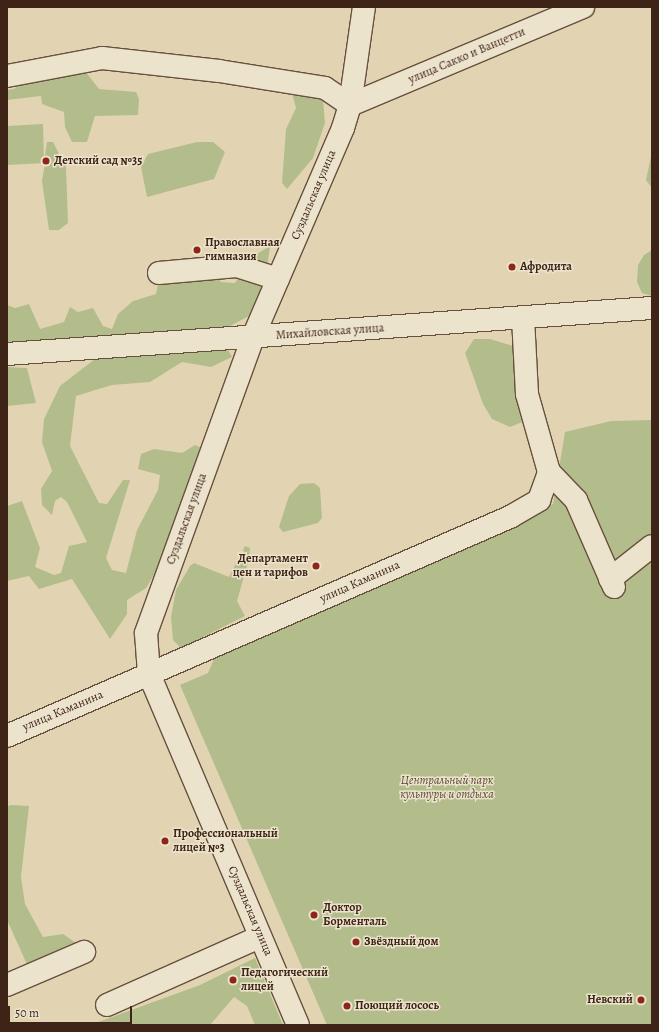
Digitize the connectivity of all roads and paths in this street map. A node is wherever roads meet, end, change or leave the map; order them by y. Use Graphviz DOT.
graph roads {
  1 [pos="364,7"];
  2 [pos="583,7"];
  3 [pos="7,76"];
  4 [pos="350,105"];
  5 [pos="160,273"];
  6 [pos="278,279"];
  7 [pos="652,308"];
  8 [pos="523,316"];
  9 [pos="253,337"];
  10 [pos="7,354"];
  11 [pos="549,472"];
  12 [pos="652,546"];
  13 [pos="149,674"];
  14 [pos="7,736"];
  15 [pos="260,937"];
  16 [pos="84,952"];
  17 [pos="7,985"];
  18 [pos="107,1006"];
  19 [pos="298,1025"];
  1 -- 4 [label="street, Суздальская улица"];
  2 -- 4 [label="street, улица Сакко и Ванцетти"];
  3 -- 4 [label="street"];
  4 -- 6 [label="street, Суздальская улица"];
  5 -- 6 [label="street"];
  6 -- 9 [label="street, Суздальская улица"];
  7 -- 8 [label="street, Михайловская улица"];
  8 -- 9 [label="street, Михайловская улица"];
  8 -- 11 [label="street"];
  9 -- 10 [label="street, Михайловская улица"];
  9 -- 13 [label="street, Суздальская улица"];
  11 -- 12 [label="street"];
  11 -- 13 [label="street, улица Каманина"];
  13 -- 14 [label="street, улица Каманина"];
  13 -- 15 [label="street, Суздальская улица"];
  15 -- 18 [label="street"];
  15 -- 19 [label="street, Суздальская улица"];
  16 -- 17 [label="street"];
}
